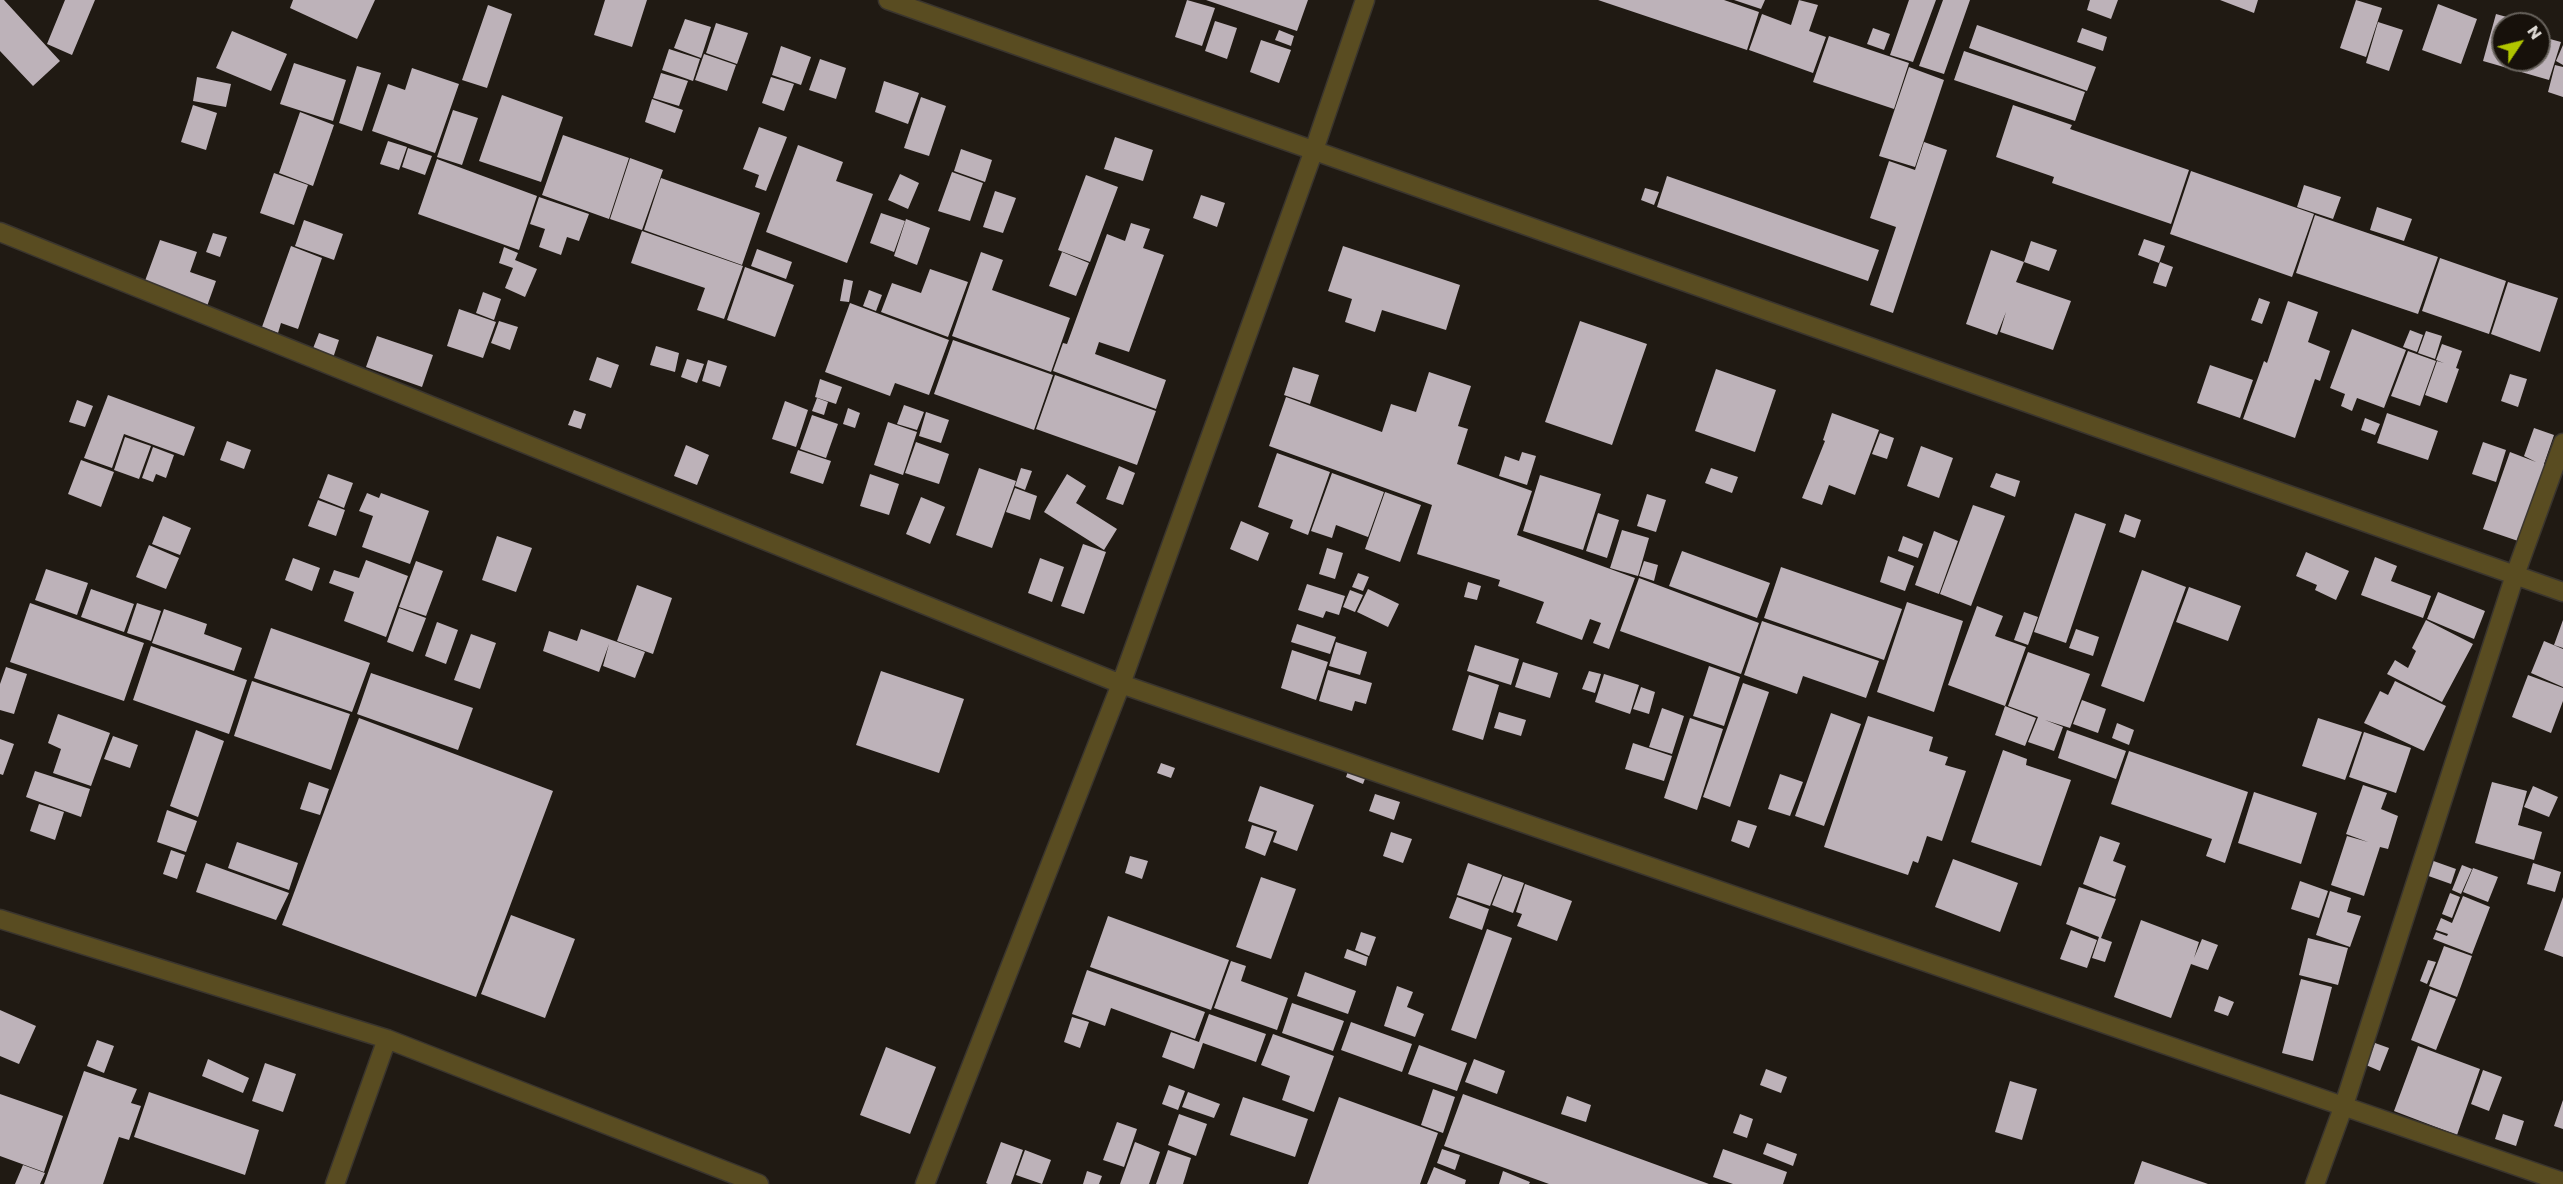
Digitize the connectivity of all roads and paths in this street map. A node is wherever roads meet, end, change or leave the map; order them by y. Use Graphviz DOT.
graph roads {
  1 [pos="888,0"];
  2 [pos="1365,0"];
  3 [pos="1314,150"];
  4 [pos="0,232"];
  5 [pos="2563,443"];
  6 [pos="2515,575"];
  7 [pos="2563,592"];
  8 [pos="1121,684"];
  9 [pos="0,919"];
  10 [pos="387,1039"];
  11 [pos="2344,1105"];
  12 [pos="2563,1182"];
  13 [pos="335,1184"];
  14 [pos="759,1184"];
  15 [pos="925,1184"];
  16 [pos="2315,1184"];
  1 -- 3 [label="street"];
  2 -- 3 [label="street"];
  3 -- 6 [label="street"];
  3 -- 8 [label="street"];
  4 -- 8 [label="street"];
  5 -- 6 [label="street"];
  6 -- 7 [label="street"];
  6 -- 11 [label="street"];
  8 -- 11 [label="street"];
  8 -- 15 [label="street"];
  9 -- 10 [label="street"];
  10 -- 13 [label="street"];
  10 -- 14 [label="street"];
  11 -- 12 [label="street"];
  11 -- 16 [label="street"];
}
